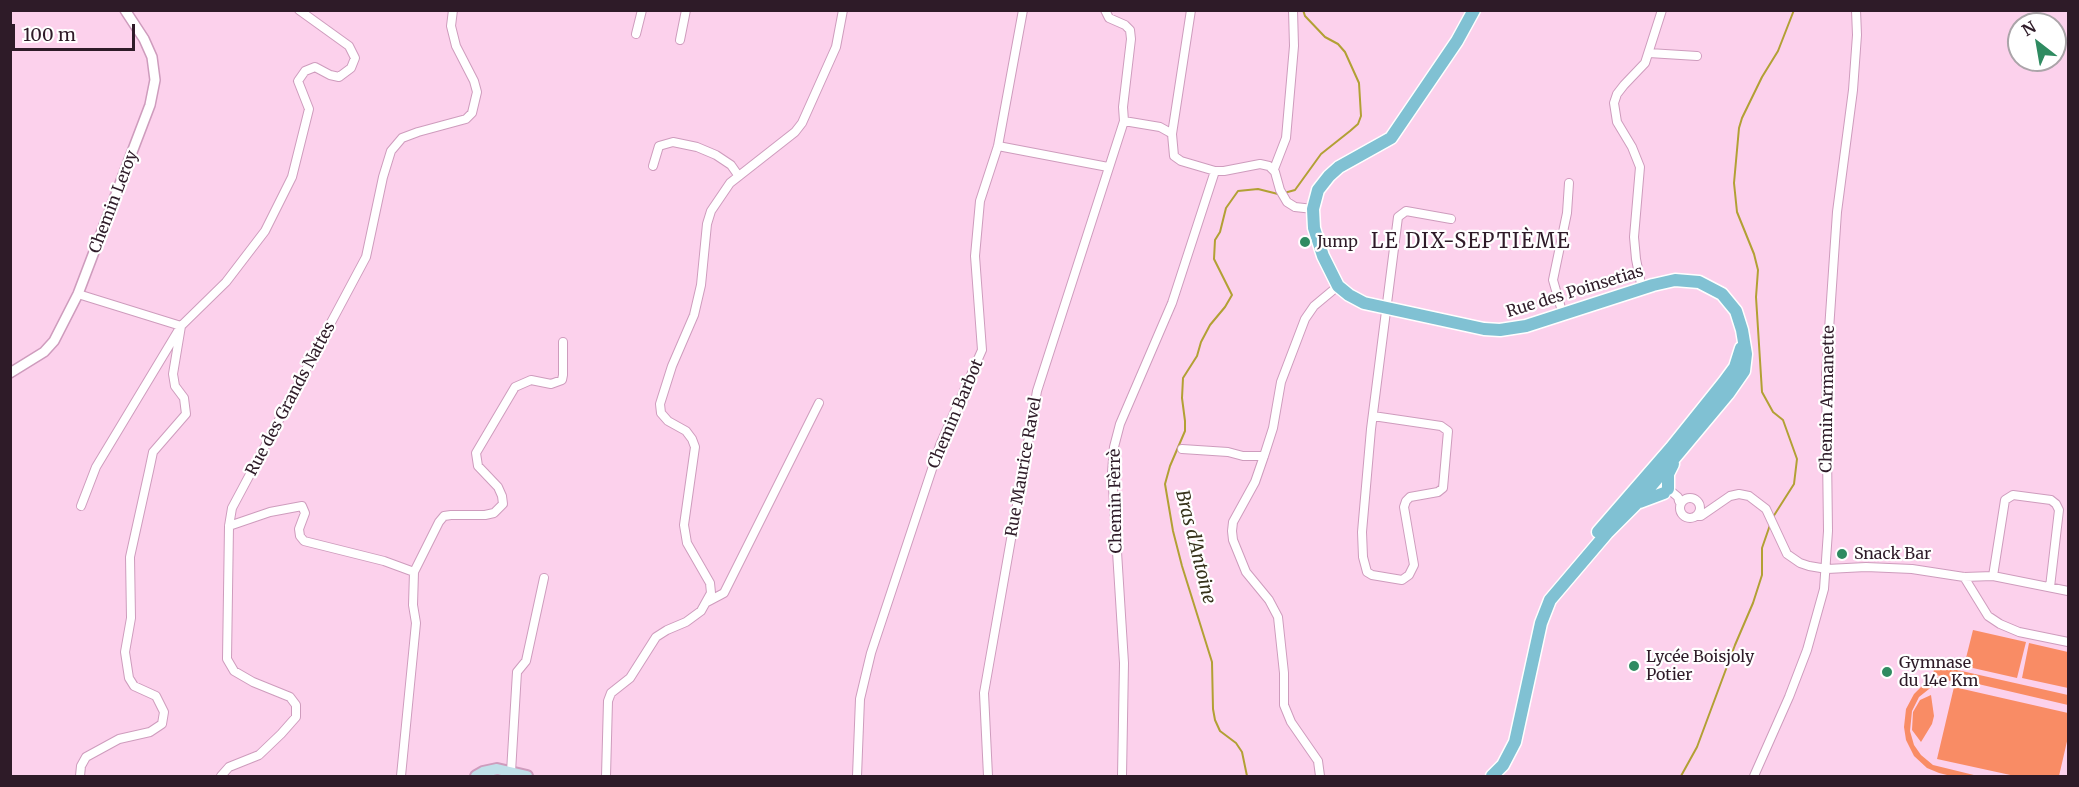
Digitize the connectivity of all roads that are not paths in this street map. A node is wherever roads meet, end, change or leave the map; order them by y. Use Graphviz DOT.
graph roads {
  1 [pos="125,10"];
  2 [pos="299,10"];
  3 [pos="453,10"];
  4 [pos="642,10"];
  5 [pos="686,10"];
  6 [pos="843,10"];
  7 [pos="1023,10"];
  8 [pos="1105,10"];
  9 [pos="1191,10"];
  10 [pos="1293,10"];
  11 [pos="1474,10"];
  12 [pos="1662,10"];
  13 [pos="1856,10"];
  14 [pos="636,34"];
  15 [pos="680,40"];
  16 [pos="1649,53"];
  17 [pos="1697,56"];
  18 [pos="1124,121"];
  19 [pos="1172,134"];
  20 [pos="998,146"];
  21 [pos="653,166"];
  22 [pos="1108,167"];
  23 [pos="1274,169"];
  24 [pos="1215,171"];
  25 [pos="738,175"];
  26 [pos="1569,183"];
  27 [pos="1313,209"];
  28 [pos="1451,219"];
  29 [pos="1338,286"];
  30 [pos="1642,289"];
  31 [pos="78,294"];
  32 [pos="1387,308"];
  33 [pos="1563,315"];
  34 [pos="181,326"];
  35 [pos="563,342"];
  36 [pos="10,373"];
  37 [pos="819,403"];
  38 [pos="1373,416"];
  39 [pos="1676,448"];
  40 [pos="1182,449"];
  41 [pos="1264,456"];
  42 [pos="1650,481"];
  43 [pos="1666,491"];
  44 [pos="1680,502"];
  45 [pos="1636,504"];
  46 [pos="1698,504"];
  47 [pos="1718,504"];
  48 [pos="81,506"];
  49 [pos="1696,516"];
  50 [pos="229,526"];
  51 [pos="1827,569"];
  52 [pos="414,572"];
  53 [pos="1993,576"];
  54 [pos="1964,577"];
  55 [pos="544,578"];
  56 [pos="2050,587"];
  57 [pos="2068,591"];
  58 [pos="707,602"];
  59 [pos="2068,642"];
  60 [pos="1507,758"];
  61 [pos="511,772"];
  62 [pos="80,777"];
  63 [pos="220,777"];
  64 [pos="401,777"];
  65 [pos="476,777"];
  66 [pos="527,777"];
  67 [pos="606,777"];
  68 [pos="857,777"];
  69 [pos="988,777"];
  70 [pos="1122,777"];
  71 [pos="1320,777"];
  72 [pos="1492,777"];
  73 [pos="1754,777"];
  1 -- 31 [label="street, Chemin Leroy"];
  2 -- 34 [label="street"];
  3 -- 50 [label="street, Rue des Grands Nattes"];
  4 -- 14 [label="street"];
  5 -- 15 [label="street"];
  6 -- 25 [label="street"];
  7 -- 20 [label="street, Chemin Barbot"];
  8 -- 18 [label="street, Rue Maurice Ravel"];
  9 -- 19 [label="street"];
  10 -- 23 [label="street"];
  11 -- 27 [label="main road"];
  12 -- 16 [label="street"];
  13 -- 51 [label="street, Chemin Armanette"];
  16 -- 17 [label="street"];
  16 -- 30 [label="street"];
  18 -- 19 [label="street"];
  18 -- 22 [label="street, Rue Maurice Ravel"];
  19 -- 24 [label="street"];
  20 -- 22 [label="street"];
  20 -- 68 [label="street, Chemin Barbot"];
  21 -- 25 [label="street"];
  22 -- 69 [label="street, Rue Maurice Ravel"];
  23 -- 24 [label="street"];
  23 -- 27 [label="street"];
  24 -- 70 [label="street, Chemin Fèrrè"];
  25 -- 58 [label="street"];
  26 -- 33 [label="street"];
  27 -- 29 [label="main road"];
  28 -- 32 [label="street"];
  29 -- 32 [label="main road, Rue des Poinsetias"];
  29 -- 41 [label="street"];
  30 -- 33 [label="main road, Rue des Poinsetias"];
  30 -- 39 [label="main road, Rue des Poinsetias"];
  31 -- 34 [label="street"];
  31 -- 36 [label="street, Chemin Leroy"];
  32 -- 33 [label="main road, Rue des Poinsetias"];
  32 -- 38 [label="street"];
  34 -- 48 [label="street"];
  34 -- 62 [label="street"];
  35 -- 52 [label="street"];
  37 -- 58 [label="street"];
  38 -- 38 [label="street"];
  39 -- 42 [label="main road, Rue des Poinsetias"];
  39 -- 43 [label="main road"];
  40 -- 41 [label="street"];
  41 -- 71 [label="street"];
  42 -- 43 [label="street"];
  42 -- 45 [label="main road, Rue des Poinsetias"];
  42 -- 60 [label="main road, Rue des Poinsetias"];
  43 -- 44 [label="street"];
  43 -- 45 [label="main road"];
  44 -- 46 [label="street"];
  44 -- 49 [label="street"];
  45 -- 60 [label="main road, Rue des Poinsetias"];
  46 -- 47 [label="street"];
  46 -- 49 [label="street"];
  47 -- 49 [label="street"];
  47 -- 51 [label="street"];
  50 -- 52 [label="street"];
  50 -- 63 [label="street, Rue des Grands Nattes"];
  51 -- 54 [label="street"];
  51 -- 73 [label="street, Chemin Armanette"];
  52 -- 64 [label="street"];
  53 -- 54 [label="street"];
  53 -- 56 [label="street"];
  53 -- 56 [label="street"];
  54 -- 59 [label="street"];
  55 -- 61 [label="street"];
  56 -- 57 [label="street"];
  58 -- 67 [label="street"];
  60 -- 72 [label="main road, Rue des Poinsetias"];
  61 -- 65 [label="main road"];
  61 -- 66 [label="main road"];
}
